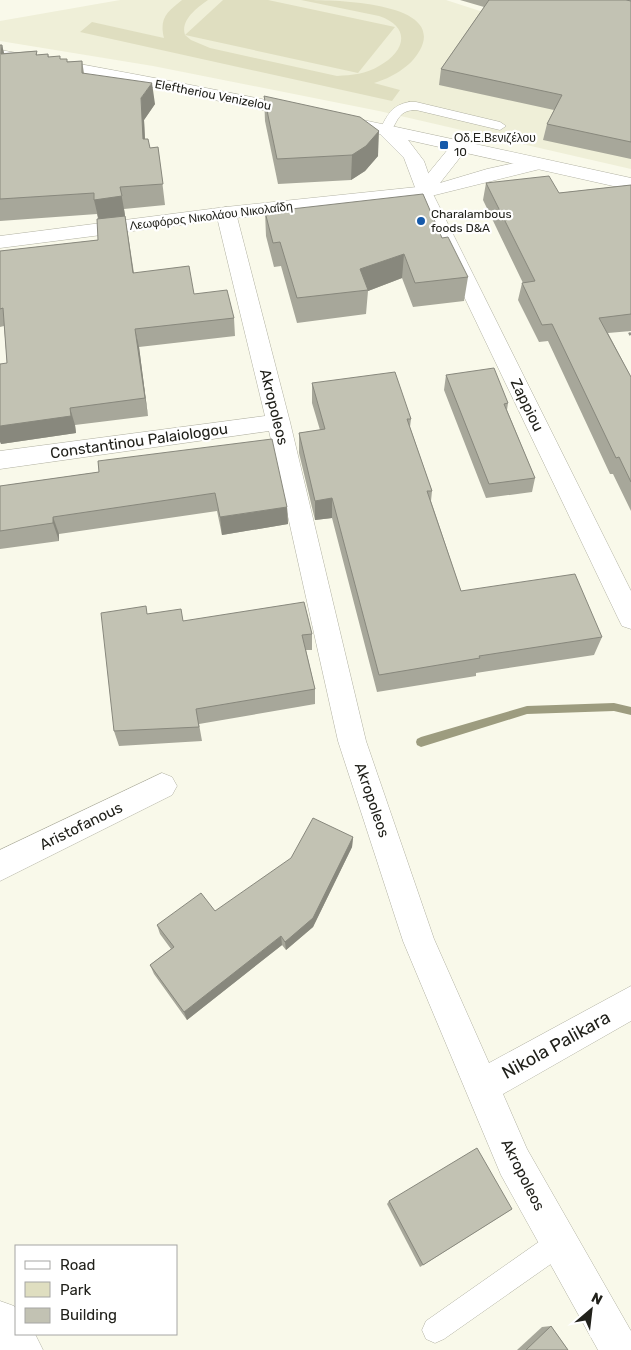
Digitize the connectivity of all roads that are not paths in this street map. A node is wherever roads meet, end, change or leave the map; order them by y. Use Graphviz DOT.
graph roads {
  1 [pos="0,56"];
  2 [pos="500,126"];
  3 [pos="386,130"];
  4 [pos="460,146"];
  5 [pos="537,164"];
  6 [pos="631,184"];
  7 [pos="424,191"];
  8 [pos="226,213"];
  9 [pos="0,242"];
  10 [pos="278,422"];
  11 [pos="0,460"];
  12 [pos="631,618"];
  13 [pos="162,786"];
  14 [pos="0,866"];
  15 [pos="631,1003"];
  16 [pos="481,1087"];
  17 [pos="559,1243"];
  18 [pos="0,1320"];
  19 [pos="435,1330"];
  20 [pos="23,1350"];
  21 [pos="620,1350"];
  1 -- 3 [label="street, Eleftheriou Venizelou"];
  2 -- 3 [label="lane"];
  3 -- 4 [label="street, Eleftheriou Venizelou"];
  3 -- 7 [label="street, Zappiou"];
  4 -- 5 [label="street, Eleftheriou Venizelou"];
  4 -- 7 [label="street"];
  5 -- 6 [label="street, Eleftheriou Venizelou"];
  5 -- 7 [label="street, Λεωφόρος Νικολάου Νικολαΐδη"];
  7 -- 8 [label="street, Λεωφόρος Νικολάου Νικολαΐδη"];
  7 -- 12 [label="street, Zappiou"];
  8 -- 9 [label="street, Λεωφόρος Νικολάου Νικολαΐδη"];
  8 -- 10 [label="street, Akropoleos"];
  10 -- 11 [label="street, Constantinou Palaiologou"];
  10 -- 16 [label="street, Akropoleos"];
  13 -- 14 [label="street, Aristofanous"];
  15 -- 16 [label="street, Nikola Palikara"];
  16 -- 17 [label="street, Akropoleos"];
  17 -- 19 [label="lane"];
  17 -- 21 [label="street, Akropoleos"];
  18 -- 20 [label="street"];
}
